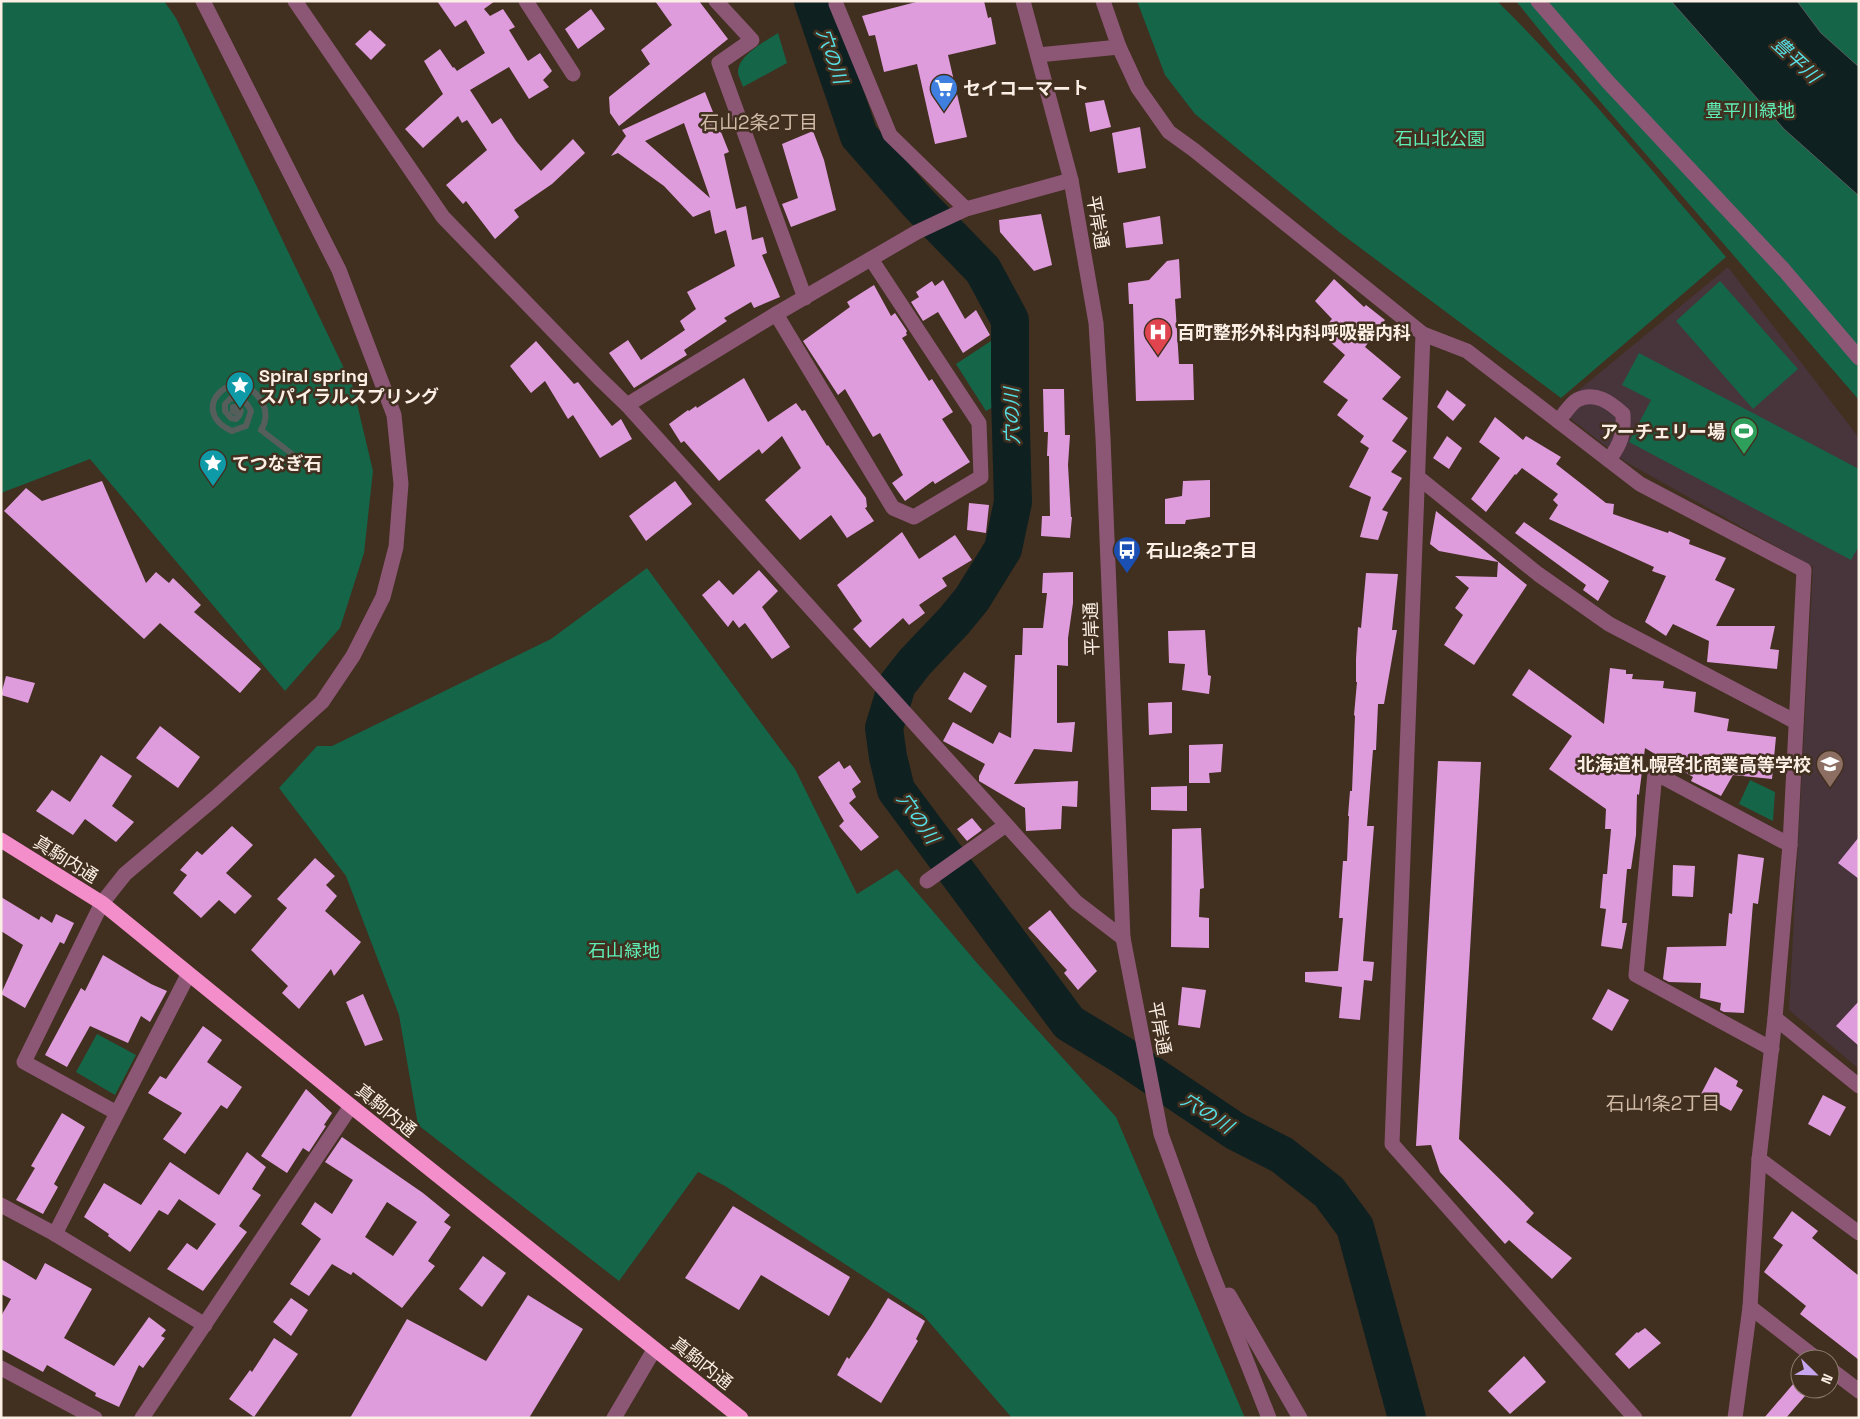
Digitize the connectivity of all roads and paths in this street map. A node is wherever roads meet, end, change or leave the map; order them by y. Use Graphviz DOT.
graph roads {
  1 [pos="203,1"];
  2 [pos="295,1"];
  3 [pos="526,1"];
  4 [pos="716,1"];
  5 [pos="1023,1"];
  6 [pos="1103,1"];
  7 [pos="1538,1"];
  8 [pos="841,2"];
  9 [pos="1119,48"];
  10 [pos="1038,55"];
  11 [pos="573,74"];
  12 [pos="1072,180"];
  13 [pos="959,212"];
  14 [pos="871,258"];
  15 [pos="805,298"];
  16 [pos="776,314"];
  17 [pos="1423,334"];
  18 [pos="1859,358"];
  19 [pos="627,405"];
  20 [pos="1558,421"];
  21 [pos="1609,460"];
  22 [pos="1418,478"];
  23 [pos="1796,722"];
  24 [pos="1006,825"];
  25 [pos="1,840"];
  26 [pos="1790,845"];
  27 [pos="927,881"];
  28 [pos="102,903"];
  29 [pos="1123,938"];
  30 [pos="188,975"];
  31 [pos="1776,1018"];
  32 [pos="1772,1049"];
  33 [pos="1859,1086"];
  34 [pos="351,1106"];
  35 [pos="117,1113"];
  36 [pos="1759,1159"];
  37 [pos="1,1205"];
  38 [pos="1859,1233"];
  39 [pos="55,1234"];
  40 [pos="1204,1253"];
  41 [pos="1750,1307"];
  42 [pos="205,1325"];
  43 [pos="1804,1349"];
  44 [pos="654,1350"];
  45 [pos="1,1368"];
  46 [pos="1840,1377"];
  47 [pos="1859,1391"];
  48 [pos="95,1418"];
  49 [pos="142,1418"];
  50 [pos="614,1418"];
  51 [pos="741,1418"];
  52 [pos="1269,1418"];
  53 [pos="1300,1418"];
  54 [pos="1635,1418"];
  55 [pos="1735,1418"];
  1 -- 28 [label="street"];
  2 -- 19 [label="street"];
  3 -- 11 [label="street"];
  4 -- 15 [label="street"];
  5 -- 10 [label="street, 平岸通"];
  6 -- 9 [label="street"];
  7 -- 18 [label="street"];
  8 -- 13 [label="street"];
  9 -- 10 [label="street"];
  9 -- 17 [label="street"];
  10 -- 12 [label="street, 平岸通"];
  12 -- 13 [label="street"];
  12 -- 29 [label="street, 平岸通"];
  13 -- 14 [label="street"];
  14 -- 15 [label="street"];
  14 -- 16 [label="street"];
  15 -- 16 [label="street"];
  16 -- 19 [label="street"];
  17 -- 20 [label="street"];
  17 -- 22 [label="street"];
  19 -- 24 [label="street"];
  20 -- 21 [label="street"];
  20 -- 21 [label="street"];
  21 -- 23 [label="street"];
  22 -- 23 [label="street"];
  22 -- 54 [label="street"];
  23 -- 26 [label="street"];
  24 -- 27 [label="street"];
  24 -- 29 [label="street"];
  25 -- 28 [label="highway, 真駒内通"];
  26 -- 31 [label="street"];
  26 -- 32 [label="street"];
  28 -- 30 [label="highway, 真駒内通"];
  28 -- 35 [label="street"];
  29 -- 40 [label="street, 平岸通"];
  30 -- 34 [label="highway, 真駒内通"];
  30 -- 35 [label="street"];
  31 -- 32 [label="street"];
  31 -- 33 [label="street"];
  32 -- 36 [label="street"];
  34 -- 42 [label="street"];
  34 -- 44 [label="highway, 真駒内通"];
  35 -- 39 [label="street"];
  36 -- 38 [label="street"];
  36 -- 41 [label="street"];
  37 -- 39 [label="street"];
  39 -- 42 [label="street"];
  40 -- 52 [label="street, 平岸通"];
  40 -- 53 [label="street, 平岸通"];
  41 -- 43 [label="street"];
  41 -- 55 [label="street"];
  42 -- 49 [label="street"];
  44 -- 50 [label="street"];
  44 -- 51 [label="highway, 真駒内通"];
  45 -- 48 [label="street"];
  46 -- 47 [label="street"];
}
